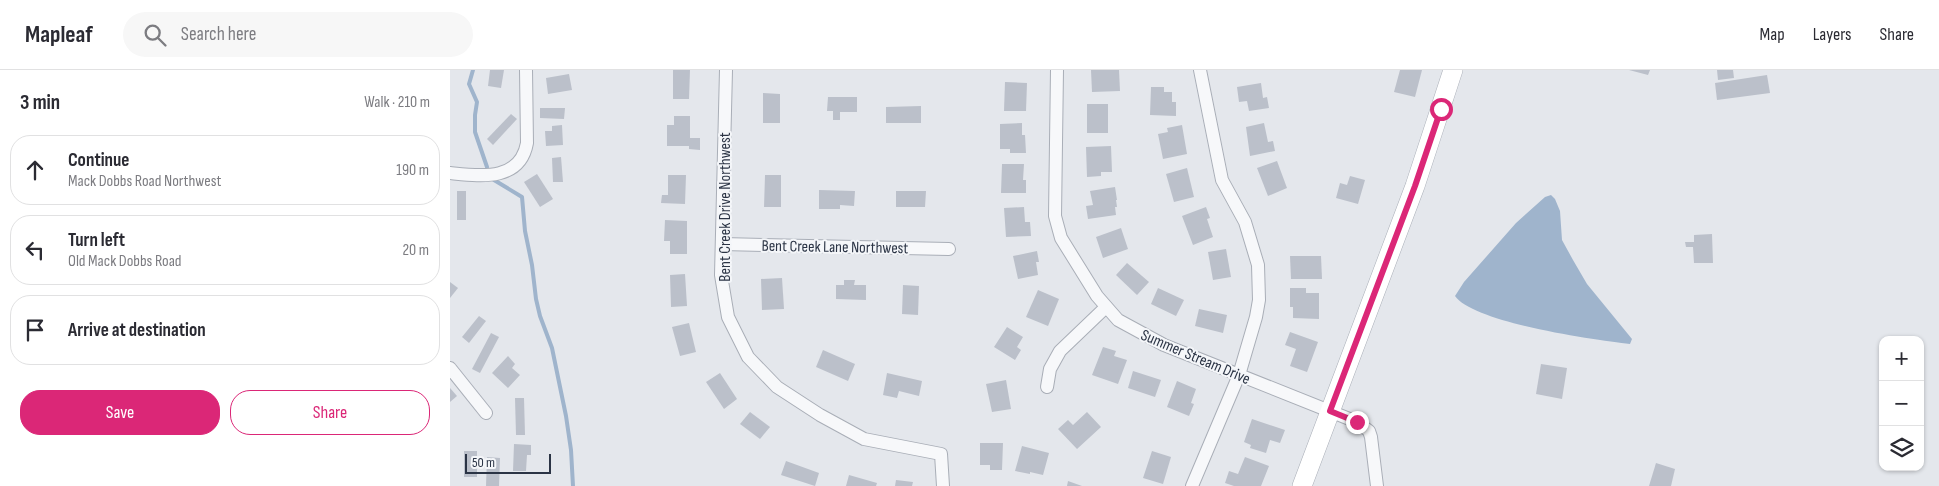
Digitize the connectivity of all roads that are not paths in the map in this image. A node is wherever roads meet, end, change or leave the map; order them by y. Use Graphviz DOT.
graph roads {
  1 [pos="526,70"];
  2 [pos="726,70"];
  3 [pos="1057,70"];
  4 [pos="1200,70"];
  5 [pos="1453,70"];
  6 [pos="450,173"];
  7 [pos="722,244"];
  8 [pos="949,249"];
  9 [pos="1106,307"];
  10 [pos="450,368"];
  11 [pos="1239,375"];
  12 [pos="1047,387"];
  13 [pos="1330,411"];
  14 [pos="486,413"];
  15 [pos="943,486"];
  16 [pos="1192,486"];
  17 [pos="1302,486"];
  18 [pos="1377,486"];
  1 -- 6 [label="street"];
  2 -- 7 [label="street, Bent Creek Drive Northwest"];
  3 -- 9 [label="street, Summer Stream Drive"];
  4 -- 11 [label="street"];
  5 -- 13 [label="street"];
  7 -- 8 [label="street, Bent Creek Lane Northwest"];
  7 -- 15 [label="street, Bent Creek Drive Northwest"];
  9 -- 11 [label="street, Summer Stream Drive"];
  9 -- 12 [label="street"];
  10 -- 14 [label="street"];
  11 -- 13 [label="street, Summer Stream Drive"];
  11 -- 16 [label="street"];
  13 -- 17 [label="street"];
  13 -- 18 [label="street, Summer Stream Drive"];
}
